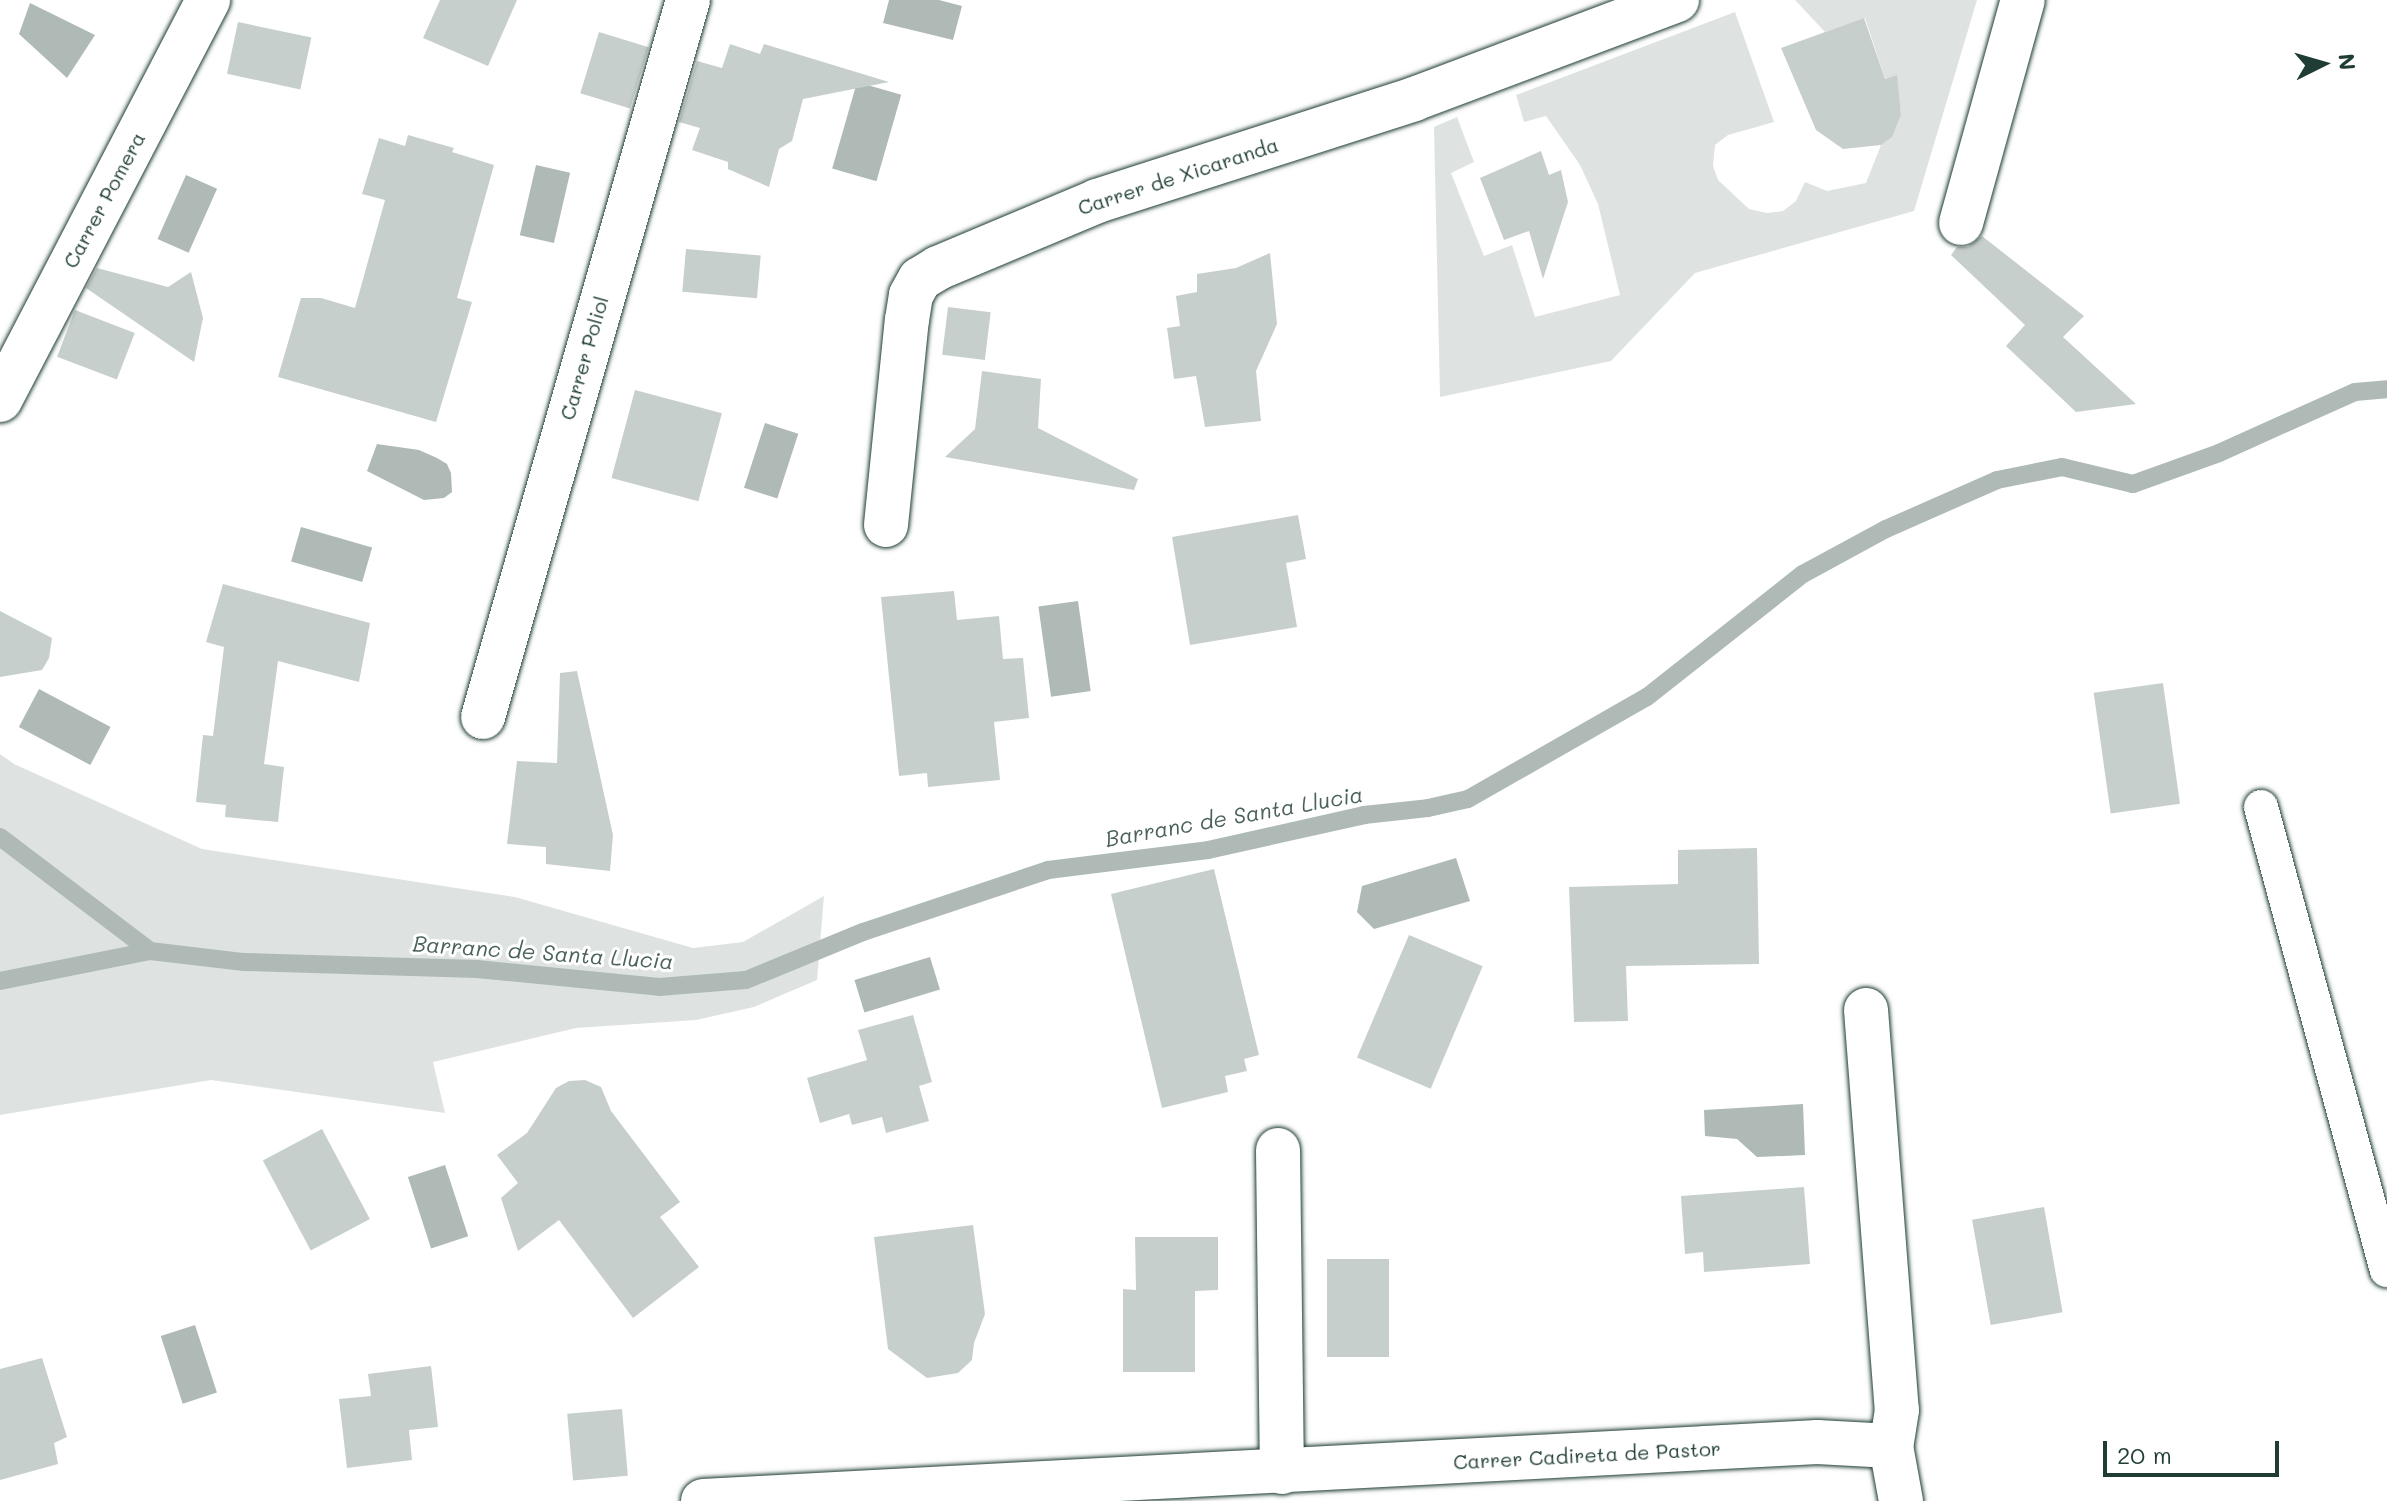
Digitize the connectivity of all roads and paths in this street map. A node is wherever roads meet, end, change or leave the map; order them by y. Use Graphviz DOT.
graph roads {
  1 [pos="208,0"];
  2 [pos="688,0"];
  3 [pos="1677,0"];
  4 [pos="2023,0"];
  5 [pos="1961,223"];
  6 [pos="0,400"];
  7 [pos="886,525"];
  8 [pos="483,717"];
  9 [pos="2261,807"];
  10 [pos="1866,1010"];
  11 [pos="1278,1150"];
  12 [pos="2387,1270"];
  13 [pos="1891,1446"];
  14 [pos="1282,1472"];
  15 [pos="703,1501"];
  16 [pos="1901,1501"];
  1 -- 6 [label="street, Carrer Pomera"];
  2 -- 8 [label="street, Carrer Poliol"];
  3 -- 7 [label="street, Carrer de Xicaranda"];
  4 -- 5 [label="street"];
  9 -- 12 [label="lane"];
  10 -- 13 [label="street"];
  11 -- 14 [label="street"];
  13 -- 14 [label="street, Carrer Cadireta de Pastor"];
  13 -- 16 [label="street"];
  14 -- 15 [label="street, Carrer Cadireta de Pastor"];
}
